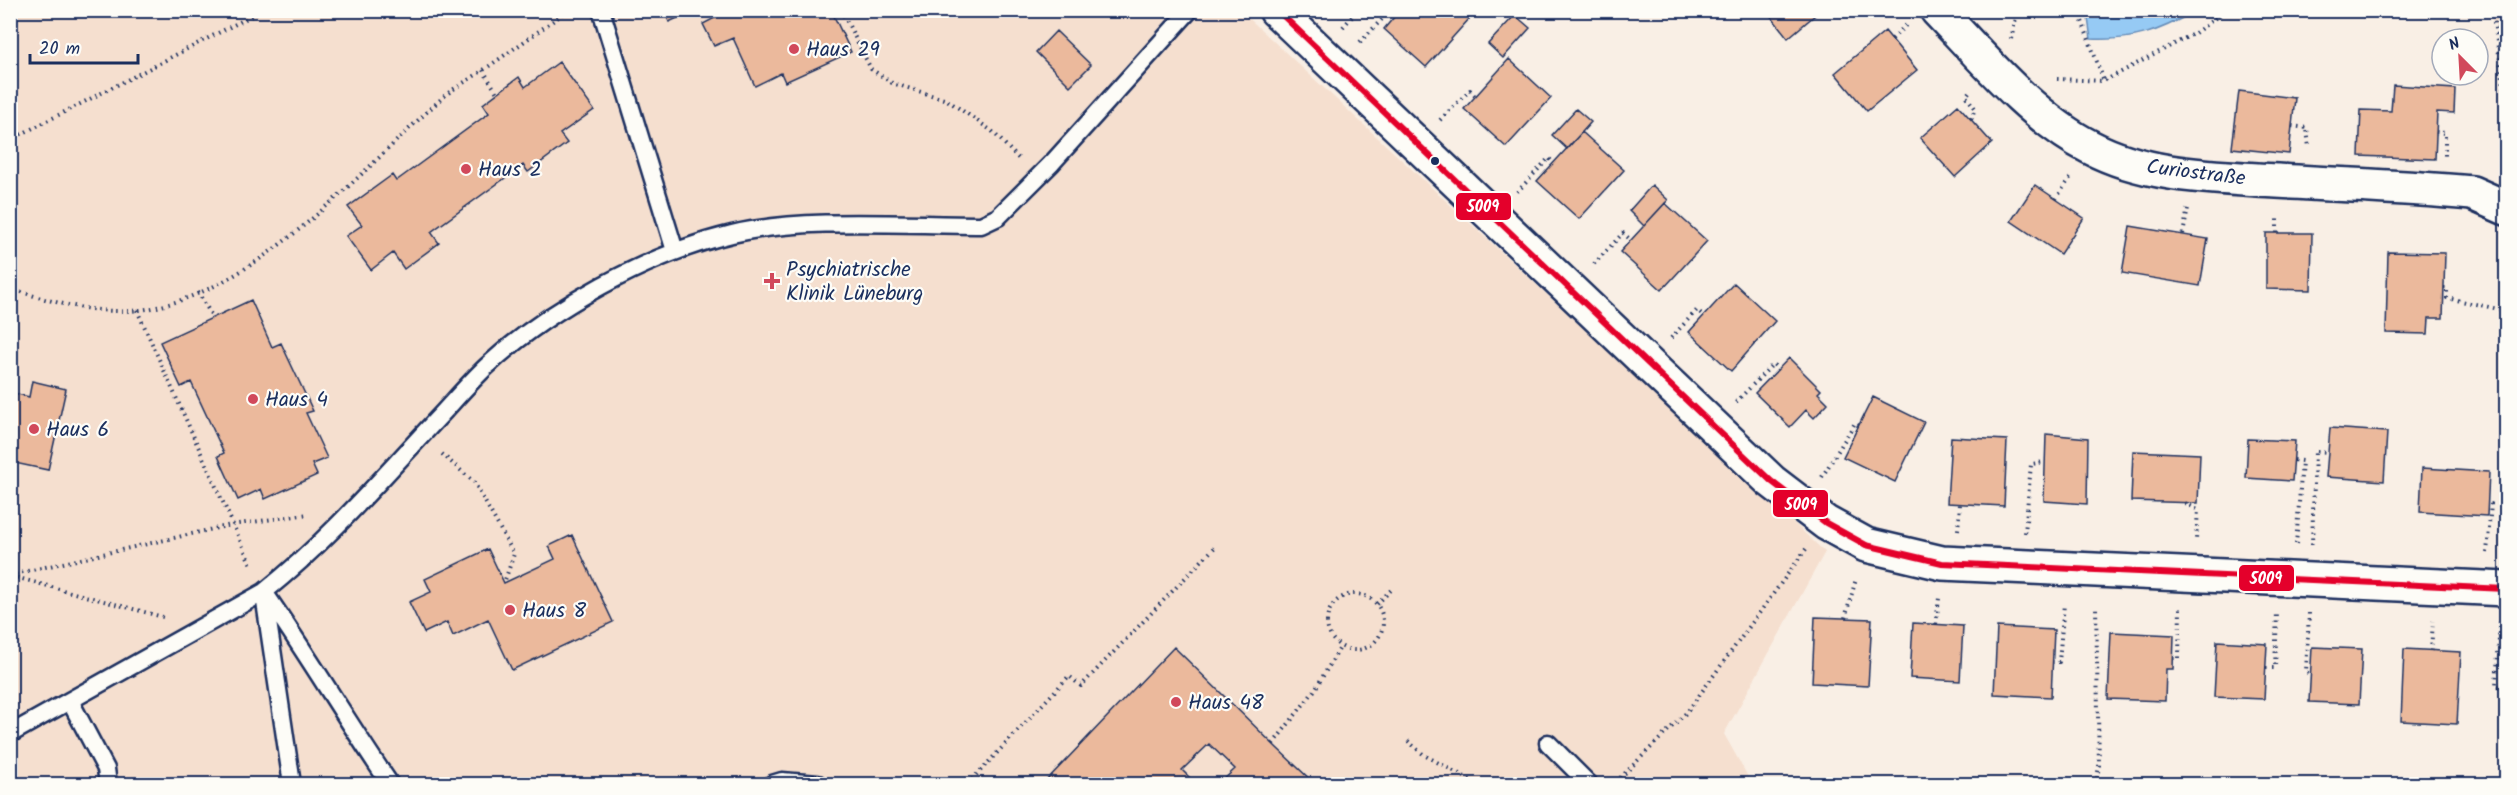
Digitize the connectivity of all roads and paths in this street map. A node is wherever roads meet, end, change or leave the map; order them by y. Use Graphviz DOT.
graph roads {
  1 [pos="263,10"];
  2 [pos="568,10"];
  3 [pos="601,10"];
  4 [pos="841,10"];
  5 [pos="1190,10"];
  6 [pos="1276,10"];
  7 [pos="1391,10"];
  8 [pos="1937,10"];
  9 [pos="2018,10"];
  10 [pos="2078,10"];
  11 [pos="2226,10"];
  12 [pos="2492,10"];
  13 [pos="1336,68"];
  14 [pos="483,70"];
  15 [pos="2001,77"];
  16 [pos="2104,81"];
  17 [pos="497,93"];
  18 [pos="1475,96"];
  19 [pos="2506,98"];
  20 [pos="10,140"];
  21 [pos="1418,144"];
  22 [pos="1553,163"];
  23 [pos="1028,186"];
  24 [pos="2506,208"];
  25 [pos="1493,217"];
  26 [pos="1631,240"];
  27 [pos="675,251"];
  28 [pos="10,288"];
  29 [pos="2444,288"];
  30 [pos="1570,291"];
  31 [pos="198,292"];
  32 [pos="137,310"];
  33 [pos="1704,316"];
  34 [pos="213,318"];
  35 [pos="2506,326"];
  36 [pos="1647,364"];
  37 [pos="1778,369"];
  38 [pos="1713,426"];
  39 [pos="1859,426"];
  40 [pos="421,436"];
  41 [pos="2328,452"];
  42 [pos="2294,460"];
  43 [pos="2045,462"];
  44 [pos="2185,503"];
  45 [pos="2487,504"];
  46 [pos="355,508"];
  47 [pos="1814,515"];
  48 [pos="231,525"];
  49 [pos="1866,545"];
  50 [pos="1215,547"];
  51 [pos="2021,568"];
  52 [pos="2079,571"];
  53 [pos="10,575"];
  54 [pos="2188,576"];
  55 [pos="2294,580"];
  56 [pos="504,583"];
  57 [pos="1393,588"];
  58 [pos="2498,589"];
  59 [pos="264,592"];
  60 [pos="1377,604"];
  61 [pos="1845,618"];
  62 [pos="203,628"];
  63 [pos="1341,646"];
  64 [pos="2173,658"];
  65 [pos="2052,662"];
  66 [pos="2266,668"];
  67 [pos="2310,674"];
  68 [pos="2506,687"];
  69 [pos="70,701"];
  70 [pos="10,734"];
  71 [pos="1408,741"];
  72 [pos="1548,743"];
  73 [pos="1273,744"];
  74 [pos="108,784"];
  75 [pos="292,784"];
  76 [pos="390,784"];
  77 [pos="772,784"];
  78 [pos="818,784"];
  79 [pos="968,784"];
  80 [pos="1479,784"];
  81 [pos="1589,784"];
  82 [pos="1613,784"];
  83 [pos="2096,784"];
  1 -- 20 [label="path"];
  2 -- 14 [label="path"];
  3 -- 27 [label="lane"];
  4 -- 23 [label="path"];
  5 -- 23 [label="lane"];
  6 -- 13 [label="street"];
  7 -- 13 [label="path"];
  8 -- 15 [label="street, Curiostraße"];
  9 -- 15 [label="path"];
  10 -- 16 [label="path"];
  11 -- 16 [label="path"];
  12 -- 19 [label="path"];
  13 -- 21 [label="street"];
  14 -- 17 [label="path"];
  14 -- 31 [label="path"];
  15 -- 16 [label="path"];
  15 -- 24 [label="street, Curiostraße"];
  18 -- 21 [label="path"];
  21 -- 25 [label="street"];
  22 -- 25 [label="path"];
  23 -- 27 [label="lane"];
  25 -- 30 [label="street"];
  26 -- 30 [label="path"];
  27 -- 40 [label="lane"];
  28 -- 32 [label="path"];
  29 -- 35 [label="path"];
  30 -- 36 [label="street"];
  31 -- 32 [label="path"];
  31 -- 34 [label="path"];
  32 -- 48 [label="path"];
  33 -- 36 [label="path"];
  36 -- 38 [label="street"];
  37 -- 38 [label="path"];
  38 -- 47 [label="street"];
  39 -- 47 [label="path"];
  40 -- 46 [label="lane"];
  40 -- 56 [label="path"];
  41 -- 55 [label="path"];
  42 -- 55 [label="path"];
  43 -- 51 [label="path"];
  44 -- 54 [label="path"];
  45 -- 58 [label="path"];
  46 -- 48 [label="path"];
  46 -- 59 [label="lane"];
  47 -- 49 [label="street"];
  47 -- 82 [label="path"];
  48 -- 53 [label="path"];
  48 -- 59 [label="path"];
  49 -- 51 [label="street"];
  49 -- 61 [label="path"];
  50 -- 79 [label="path"];
  51 -- 52 [label="street"];
  52 -- 54 [label="street"];
  52 -- 65 [label="path"];
  52 -- 83 [label="path"];
  53 -- 62 [label="path"];
  54 -- 55 [label="street"];
  54 -- 64 [label="path"];
  55 -- 58 [label="street"];
  55 -- 66 [label="path"];
  55 -- 67 [label="path"];
  57 -- 60 [label="path"];
  58 -- 68 [label="path"];
  59 -- 62 [label="lane"];
  59 -- 75 [label="lane"];
  59 -- 76 [label="lane"];
  60 -- 63 [label="path"];
  60 -- 63 [label="path"];
  62 -- 69 [label="lane"];
  63 -- 73 [label="path"];
  69 -- 70 [label="lane"];
  69 -- 74 [label="lane"];
  71 -- 80 [label="path"];
  72 -- 81 [label="lane"];
  77 -- 78 [label="lane"];
}
